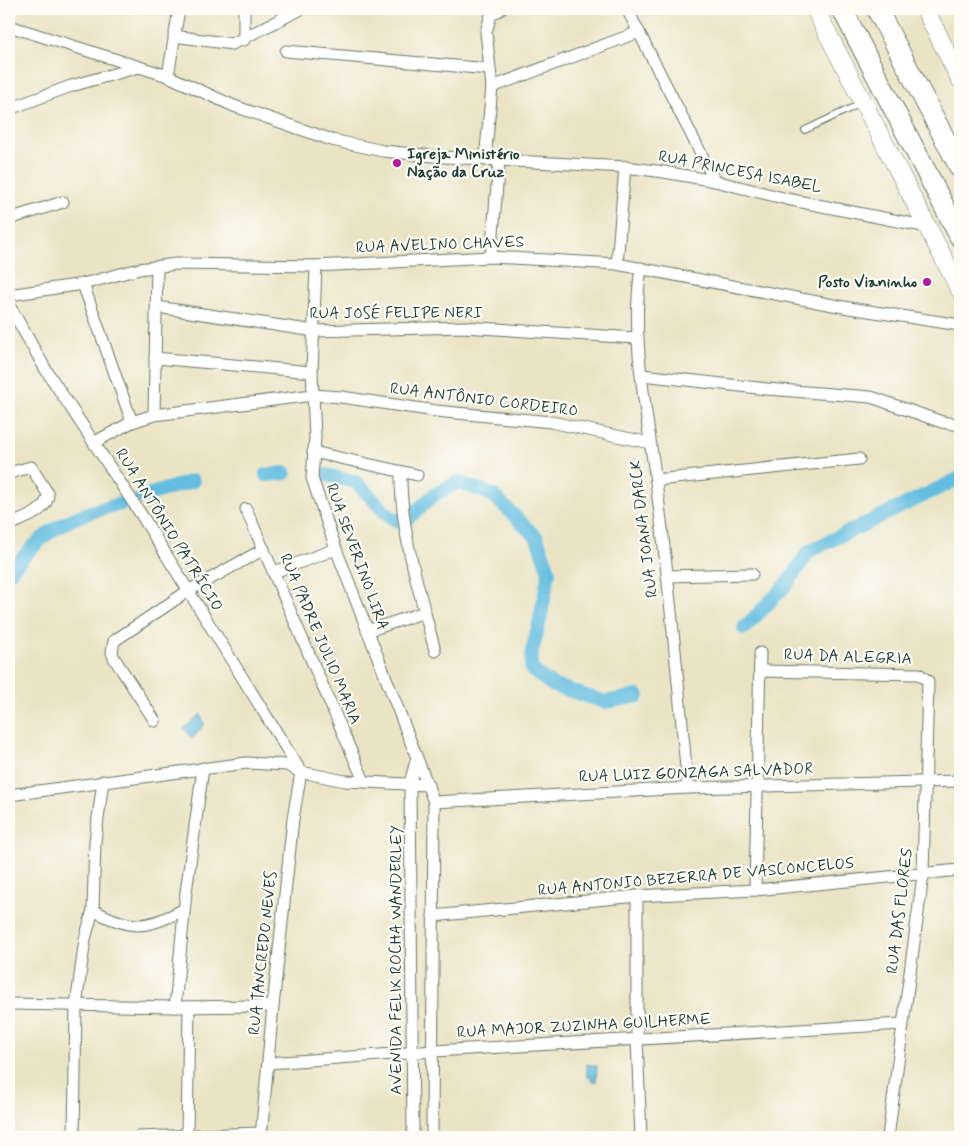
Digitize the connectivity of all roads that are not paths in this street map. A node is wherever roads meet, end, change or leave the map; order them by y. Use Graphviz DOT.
graph roads {
  1 [pos="179,9"];
  2 [pos="244,9"];
  3 [pos="501,9"];
  4 [pos="627,9"];
  5 [pos="816,9"];
  6 [pos="842,9"];
  7 [pos="925,9"];
  8 [pos="295,10"];
  9 [pos="881,12"];
  10 [pos="9,26"];
  11 [pos="639,32"];
  12 [pos="174,36"];
  13 [pos="244,40"];
  14 [pos="286,51"];
  15 [pos="139,67"];
  16 [pos="489,69"];
  17 [pos="168,76"];
  18 [pos="960,79"];
  19 [pos="492,87"];
  20 [pos="864,102"];
  21 [pos="9,110"];
  22 [pos="805,130"];
  23 [pos="485,160"];
  24 [pos="499,161"];
  25 [pos="624,167"];
  26 [pos="960,168"];
  27 [pos="715,181"];
  28 [pos="64,202"];
  29 [pos="9,219"];
  30 [pos="928,227"];
  31 [pos="960,237"];
  32 [pos="491,257"];
  33 [pos="617,264"];
  34 [pos="316,266"];
  35 [pos="157,267"];
  36 [pos="641,268"];
  37 [pos="83,284"];
  38 [pos="960,290"];
  39 [pos="9,295"];
  40 [pos="9,305"];
  41 [pos="157,307"];
  42 [pos="960,325"];
  43 [pos="314,331"];
  44 [pos="636,338"];
  45 [pos="155,358"];
  46 [pos="312,372"];
  47 [pos="642,375"];
  48 [pos="313,395"];
  49 [pos="154,415"];
  50 [pos="132,422"];
  51 [pos="960,425"];
  52 [pos="94,442"];
  53 [pos="650,443"];
  54 [pos="314,452"];
  55 [pos="859,459"];
  56 [pos="401,472"];
  57 [pos="9,473"];
  58 [pos="417,475"];
  59 [pos="656,480"];
  60 [pos="246,509"];
  61 [pos="9,525"];
  62 [pos="264,549"];
  63 [pos="336,549"];
  64 [pos="274,572"];
  65 [pos="752,574"];
  66 [pos="667,576"];
  67 [pos="188,591"];
  68 [pos="425,612"];
  69 [pos="367,631"];
  70 [pos="435,651"];
  71 [pos="760,653"];
  72 [pos="760,670"];
  73 [pos="929,686"];
  74 [pos="154,721"];
  75 [pos="416,760"];
  76 [pos="203,768"];
  77 [pos="301,772"];
  78 [pos="104,781"];
  79 [pos="364,781"];
  80 [pos="960,781"];
  81 [pos="410,783"];
  82 [pos="926,783"];
  83 [pos="428,784"];
  84 [pos="688,788"];
  85 [pos="758,788"];
  86 [pos="9,795"];
  87 [pos="434,802"];
  88 [pos="960,870"];
  89 [pos="923,875"];
  90 [pos="755,890"];
  91 [pos="638,896"];
  92 [pos="184,908"];
  93 [pos="93,910"];
  94 [pos="434,916"];
  95 [pos="9,1004"];
  96 [pos="76,1006"];
  97 [pos="273,1006"];
  98 [pos="175,1007"];
  99 [pos="189,1007"];
  100 [pos="902,1024"];
  101 [pos="637,1040"];
  102 [pos="434,1051"];
  103 [pos="412,1054"];
  104 [pos="269,1063"];
  105 [pos="261,1135"];
  106 [pos="187,1136"];
  107 [pos="74,1137"];
  108 [pos="138,1137"];
  109 [pos="413,1137"];
  110 [pos="432,1137"];
  111 [pos="641,1137"];
  112 [pos="888,1137"];
  1 -- 12 [label="street"];
  2 -- 13 [label="street"];
  3 -- 16 [label="street"];
  4 -- 11 [label="street"];
  5 -- 20 [label="main road"];
  6 -- 31 [label="highway"];
  7 -- 18 [label="main road"];
  8 -- 13 [label="street"];
  9 -- 26 [label="highway"];
  10 -- 15 [label="street, RUA PRINCESA ISABEL"];
  11 -- 19 [label="street"];
  11 -- 27 [label="street"];
  12 -- 13 [label="street"];
  12 -- 17 [label="street"];
  14 -- 16 [label="street"];
  15 -- 17 [label="street, RUA PRINCESA ISABEL"];
  15 -- 21 [label="street"];
  16 -- 19 [label="street"];
  17 -- 23 [label="street, RUA PRINCESA ISABEL"];
  19 -- 23 [label="street"];
  20 -- 22 [label="lane"];
  20 -- 30 [label="main road"];
  23 -- 24 [label="street, RUA PRINCESA ISABEL"];
  24 -- 25 [label="street, RUA PRINCESA ISABEL"];
  24 -- 32 [label="street"];
  25 -- 27 [label="street, RUA PRINCESA ISABEL"];
  25 -- 33 [label="street"];
  27 -- 30 [label="street, RUA PRINCESA ISABEL"];
  28 -- 29 [label="street"];
  30 -- 38 [label="main road"];
  32 -- 33 [label="street, RUA AVELINO CHAVES"];
  32 -- 34 [label="street, RUA AVELINO CHAVES"];
  33 -- 36 [label="street, RUA AVELINO CHAVES"];
  34 -- 35 [label="street, RUA AVELINO CHAVES"];
  34 -- 43 [label="street, RUA SEVERINO LIRA"];
  35 -- 37 [label="street, RUA AVELINO CHAVES"];
  35 -- 41 [label="street"];
  36 -- 42 [label="street, RUA AVELINO CHAVES"];
  36 -- 44 [label="street, RUA JOANA DARCK"];
  37 -- 39 [label="street, RUA AVELINO CHAVES"];
  37 -- 50 [label="street"];
  40 -- 52 [label="street, RUA ANTÔNIO PATRÍCIO"];
  41 -- 43 [label="street, RUA JOSÉ FELIPE NERI"];
  41 -- 45 [label="street"];
  43 -- 44 [label="street, RUA JOSÉ FELIPE NERI"];
  43 -- 46 [label="street, RUA SEVERINO LIRA"];
  44 -- 47 [label="street, RUA JOANA DARCK"];
  45 -- 46 [label="street"];
  45 -- 49 [label="street"];
  46 -- 48 [label="street, RUA SEVERINO LIRA"];
  47 -- 51 [label="street"];
  47 -- 53 [label="street, RUA JOANA DARCK"];
  48 -- 49 [label="street, RUA ANTÔNIO CORDEIRO"];
  48 -- 53 [label="street, RUA ANTÔNIO CORDEIRO"];
  48 -- 54 [label="street, RUA SEVERINO LIRA"];
  49 -- 50 [label="street, RUA ANTÔNIO CORDEIRO"];
  50 -- 52 [label="street, RUA ANTÔNIO CORDEIRO"];
  52 -- 67 [label="street, RUA ANTÔNIO PATRÍCIO"];
  53 -- 59 [label="street, RUA JOANA DARCK"];
  54 -- 56 [label="street"];
  54 -- 63 [label="street, RUA SEVERINO LIRA"];
  55 -- 59 [label="street"];
  56 -- 58 [label="street"];
  56 -- 68 [label="street"];
  57 -- 61 [label="street"];
  59 -- 66 [label="street, RUA JOANA DARCK"];
  60 -- 62 [label="street, RUA PADRE JULIO MARIA"];
  62 -- 64 [label="street, RUA PADRE JULIO MARIA"];
  62 -- 67 [label="street"];
  63 -- 64 [label="street"];
  63 -- 69 [label="street, RUA SEVERINO LIRA"];
  64 -- 79 [label="street, RUA PADRE JULIO MARIA"];
  65 -- 66 [label="street"];
  66 -- 84 [label="street, RUA JOANA DARCK"];
  67 -- 74 [label="street"];
  67 -- 77 [label="street, RUA ANTÔNIO PATRÍCIO"];
  68 -- 69 [label="street"];
  68 -- 70 [label="street"];
  69 -- 75 [label="street, RUA SEVERINO LIRA"];
  71 -- 72 [label="street"];
  72 -- 73 [label="street, RUA DA ALEGRIA"];
  72 -- 85 [label="street"];
  73 -- 82 [label="street, RUA DAS FLORES"];
  75 -- 81 [label="street"];
  75 -- 83 [label="street, RUA SEVERINO LIRA"];
  76 -- 77 [label="street"];
  76 -- 78 [label="street"];
  76 -- 92 [label="street"];
  77 -- 79 [label="street"];
  77 -- 97 [label="street, RUA TANCREDO NEVES"];
  78 -- 86 [label="street"];
  78 -- 93 [label="street"];
  79 -- 81 [label="street"];
  80 -- 82 [label="street, RUA LUIZ GONZAGA SALVADOR"];
  81 -- 83 [label="street"];
  81 -- 103 [label="street, AVENIDA FELIX ROCHA WANDERLEY"];
  82 -- 85 [label="street, RUA LUIZ GONZAGA SALVADOR"];
  82 -- 89 [label="street, RUA DAS FLORES"];
  83 -- 87 [label="street"];
  84 -- 85 [label="street, RUA LUIZ GONZAGA SALVADOR"];
  84 -- 87 [label="street, RUA LUIZ GONZAGA SALVADOR"];
  85 -- 90 [label="street"];
  87 -- 94 [label="street"];
  88 -- 89 [label="street, RUA ANTONIO BEZERRA DE VASCONCELOS"];
  89 -- 90 [label="street, RUA ANTONIO BEZERRA DE VASCONCELOS"];
  89 -- 100 [label="street, RUA DAS FLORES"];
  90 -- 91 [label="street, RUA ANTONIO BEZERRA DE VASCONCELOS"];
  91 -- 94 [label="street, RUA ANTONIO BEZERRA DE VASCONCELOS"];
  91 -- 101 [label="street"];
  92 -- 93 [label="street"];
  92 -- 98 [label="street"];
  93 -- 96 [label="street"];
  94 -- 102 [label="street"];
  95 -- 96 [label="street"];
  96 -- 98 [label="street"];
  96 -- 107 [label="street"];
  97 -- 99 [label="street"];
  97 -- 104 [label="street, RUA TANCREDO NEVES"];
  98 -- 99 [label="street"];
  99 -- 106 [label="street"];
  100 -- 101 [label="street, RUA MAJOR ZUZINHA GUILHERME"];
  100 -- 112 [label="street, RUA DAS FLORES"];
  101 -- 102 [label="street, RUA MAJOR ZUZINHA GUILHERME"];
  101 -- 111 [label="street"];
  102 -- 103 [label="street, RUA MAJOR ZUZINHA GUILHERME"];
  102 -- 110 [label="street"];
  103 -- 104 [label="street, RUA MAJOR ZUZINHA GUILHERME"];
  103 -- 109 [label="street, AVENIDA FELIX ROCHA WANDERLEY"];
  104 -- 105 [label="street, RUA TANCREDO NEVES"];
  105 -- 106 [label="street"];
  106 -- 108 [label="street"];
}
